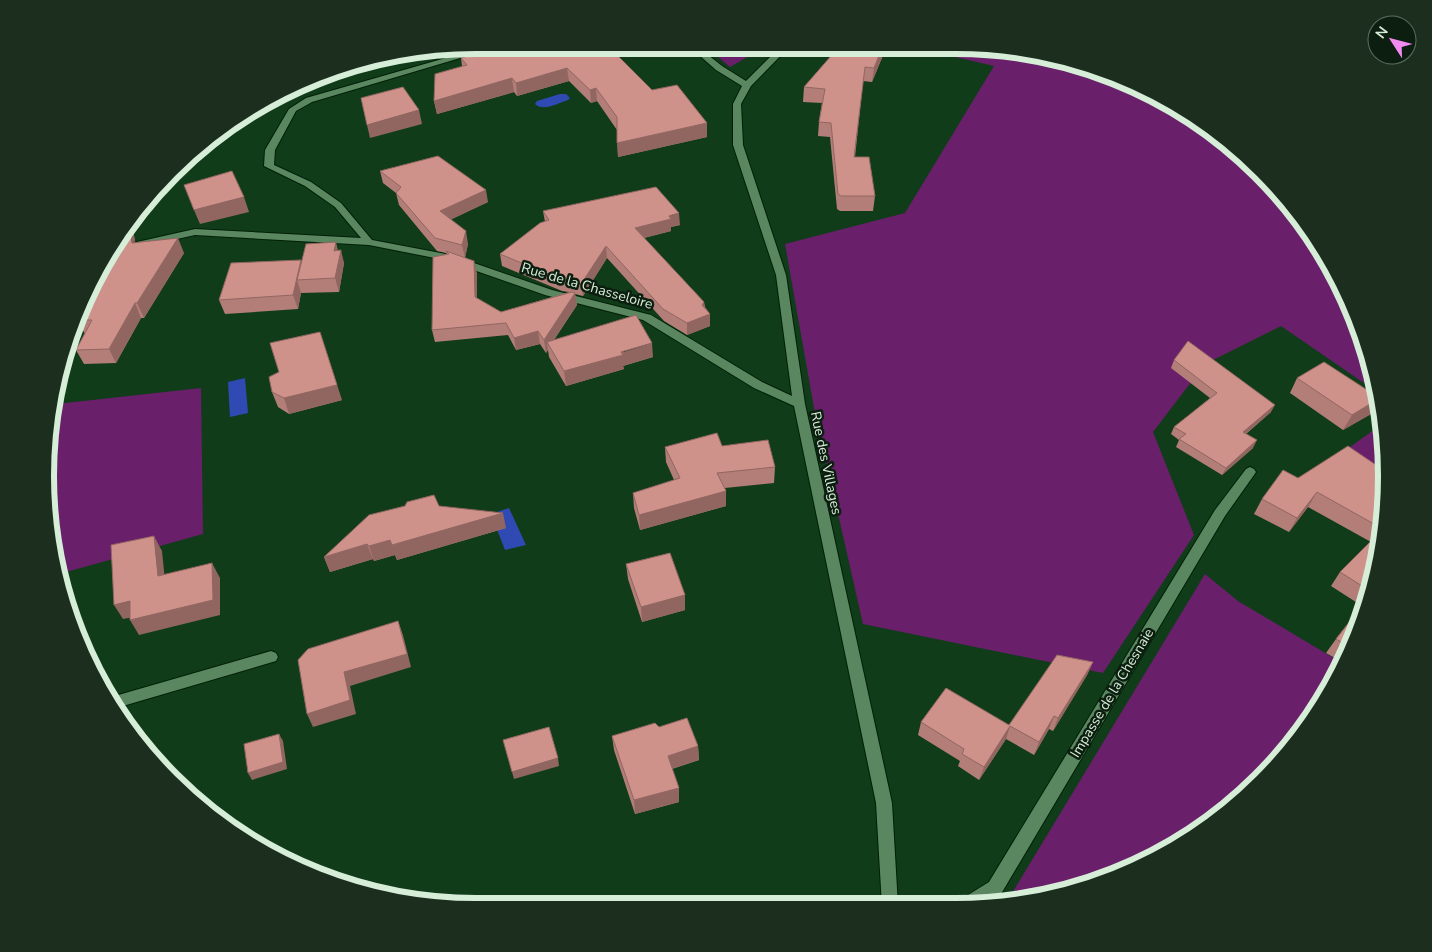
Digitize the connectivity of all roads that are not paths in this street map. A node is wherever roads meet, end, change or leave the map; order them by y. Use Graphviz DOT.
graph roads {
  1 [pos="468,54"];
  2 [pos="703,54"];
  3 [pos="778,54"];
  4 [pos="747,84"];
  5 [pos="370,242"];
  6 [pos="130,247"];
  7 [pos="799,404"];
  8 [pos="1250,472"];
  9 [pos="271,657"];
  10 [pos="119,701"];
  11 [pos="980,897"];
  12 [pos="890,898"];
  1 -- 5 [label="street"];
  2 -- 4 [label="street"];
  3 -- 4 [label="street, Rue des Villages"];
  4 -- 7 [label="street, Rue des Villages"];
  5 -- 6 [label="street, Rue de la Chasseloire"];
  5 -- 7 [label="street, Rue de la Chasseloire"];
  7 -- 12 [label="street, Rue des Villages"];
  8 -- 11 [label="street, Impasse de la Chesnaie"];
  9 -- 10 [label="street"];
}
